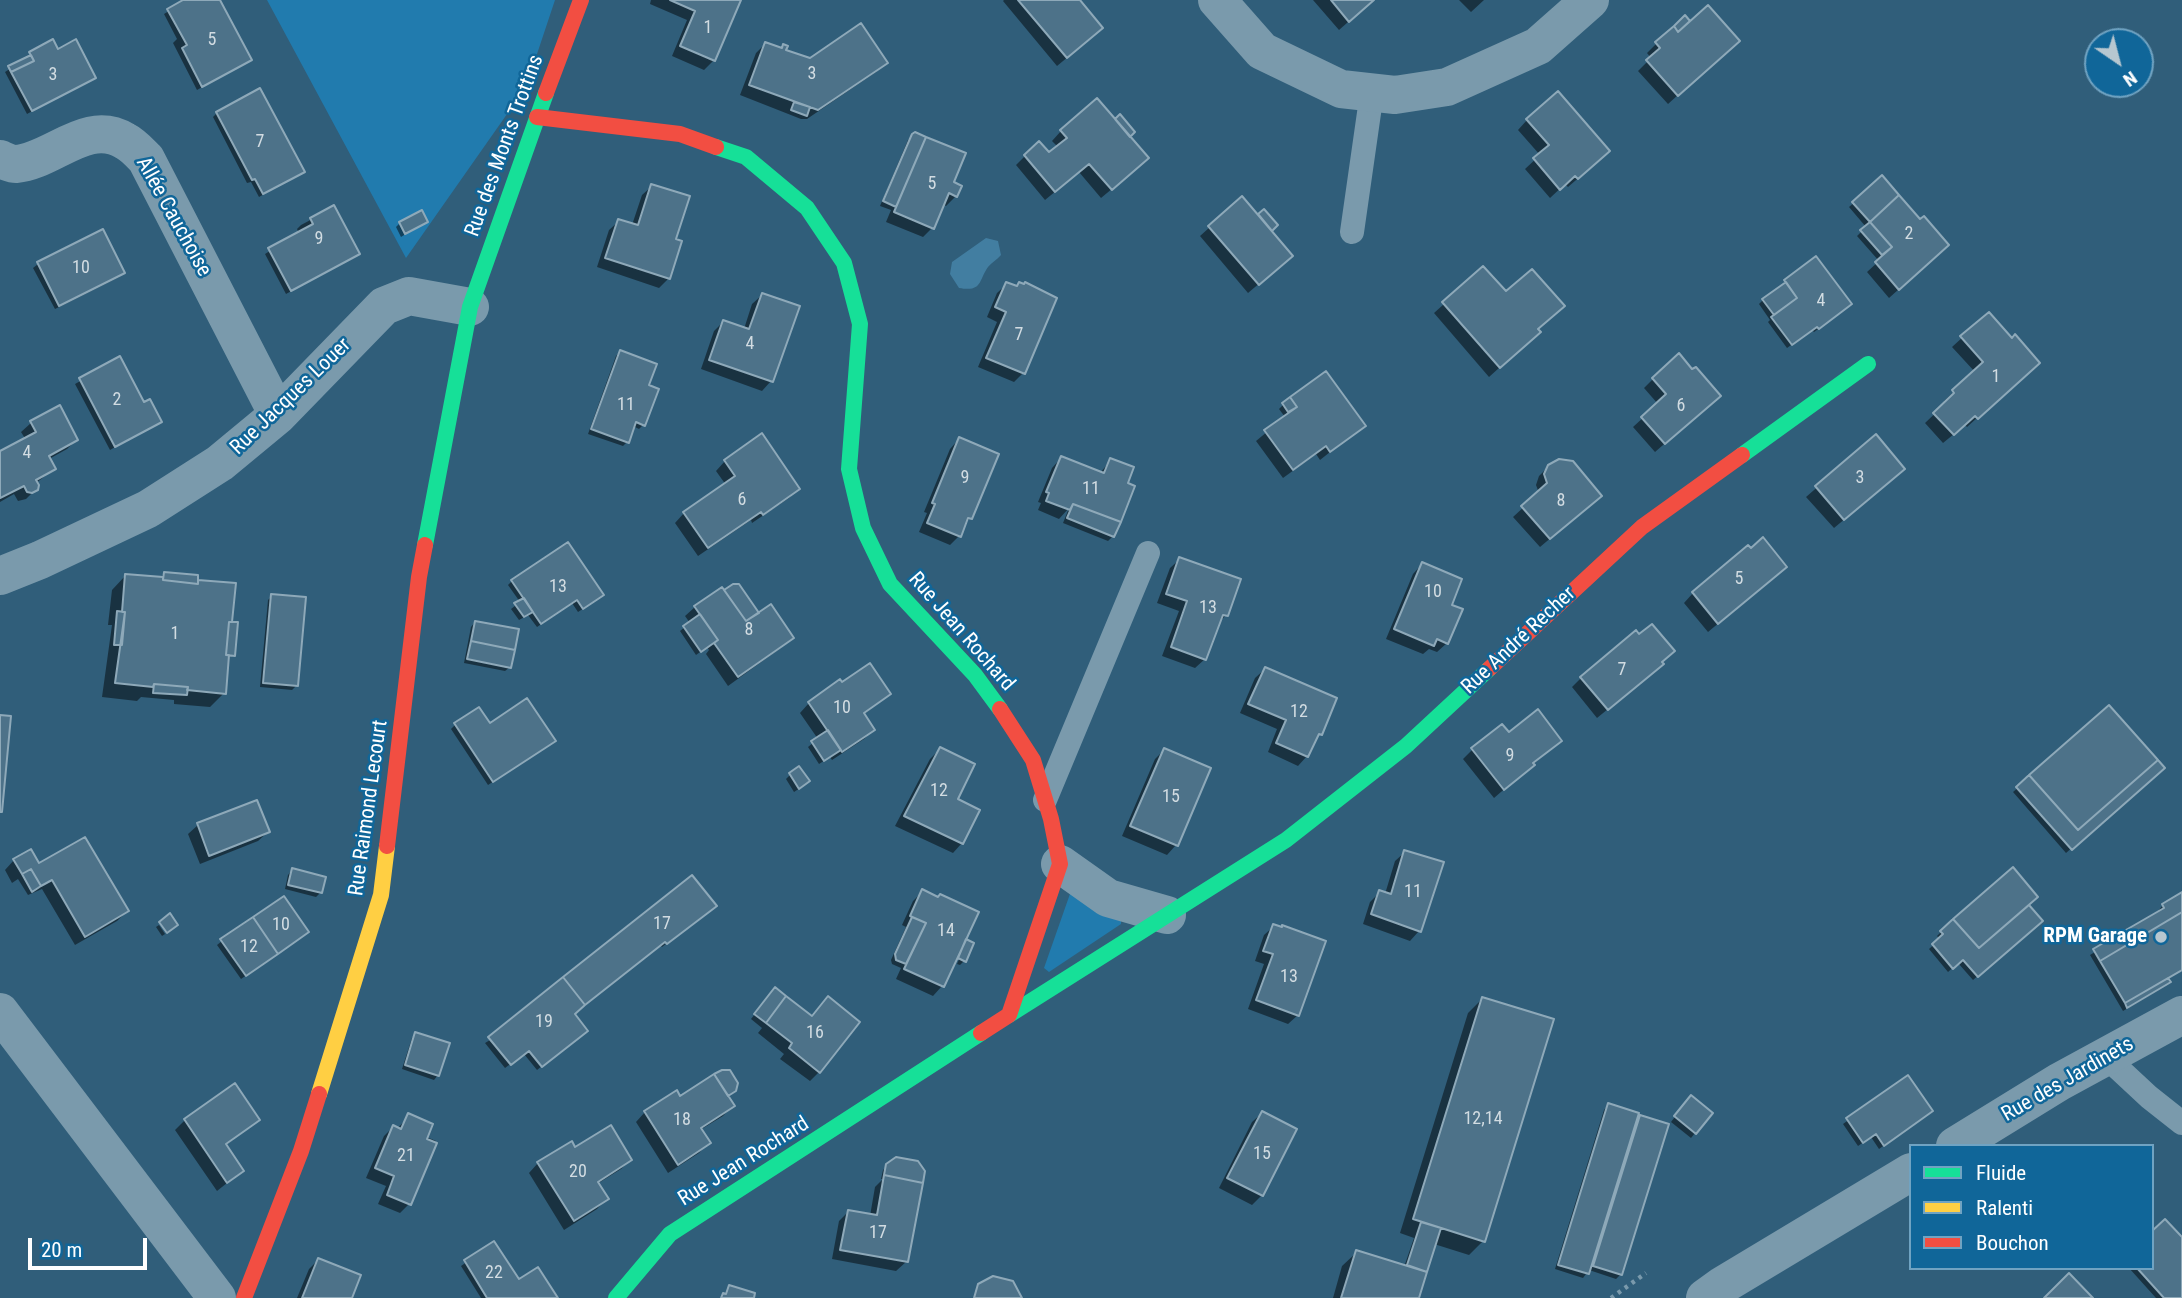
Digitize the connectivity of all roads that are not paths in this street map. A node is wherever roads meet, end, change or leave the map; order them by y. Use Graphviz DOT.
graph roads {
  1 [pos="581,0"];
  2 [pos="1217,0"];
  3 [pos="1590,0"];
  4 [pos="1371,92"];
  5 [pos="537,117"];
  6 [pos="0,159"];
  7 [pos="1352,232"];
  8 [pos="470,307"];
  9 [pos="1868,364"];
  10 [pos="278,415"];
  11 [pos="1148,553"];
  12 [pos="0,576"];
  13 [pos="1045,800"];
  14 [pos="1060,864"];
  15 [pos="1167,915"];
  16 [pos="0,1012"];
  17 [pos="1009,1015"];
  18 [pos="2182,1016"];
  19 [pos="2106,1057"];
  20 [pos="2182,1123"];
  21 [pos="1958,1144"];
  22 [pos="1909,1173"];
  23 [pos="217,1298"];
  24 [pos="244,1298"];
  25 [pos="616,1298"];
  26 [pos="1705,1298"];
  1 -- 5 [label="street, Rue des Monts Trottins"];
  2 -- 4 [label="street"];
  3 -- 4 [label="street"];
  4 -- 7 [label="lane"];
  5 -- 8 [label="street, Rue des Monts Trottins"];
  5 -- 13 [label="street, Rue Jean Rochard"];
  6 -- 10 [label="street, Allée Cauchoise"];
  8 -- 10 [label="street, Rue Jacques Louer"];
  8 -- 24 [label="street, Rue Raimond Lecourt"];
  9 -- 15 [label="street, Rue André Recher"];
  10 -- 12 [label="street, Rue Jacques Louer"];
  11 -- 13 [label="lane"];
  13 -- 14 [label="street, Rue Jean Rochard"];
  14 -- 15 [label="street"];
  14 -- 17 [label="street"];
  15 -- 17 [label="street, Rue André Recher"];
  16 -- 23 [label="street"];
  17 -- 25 [label="street, Rue Jean Rochard"];
  18 -- 19 [label="street, Rue des Jardinets"];
  19 -- 20 [label="lane"];
  19 -- 21 [label="street, Rue des Jardinets"];
  22 -- 26 [label="street"];
}
